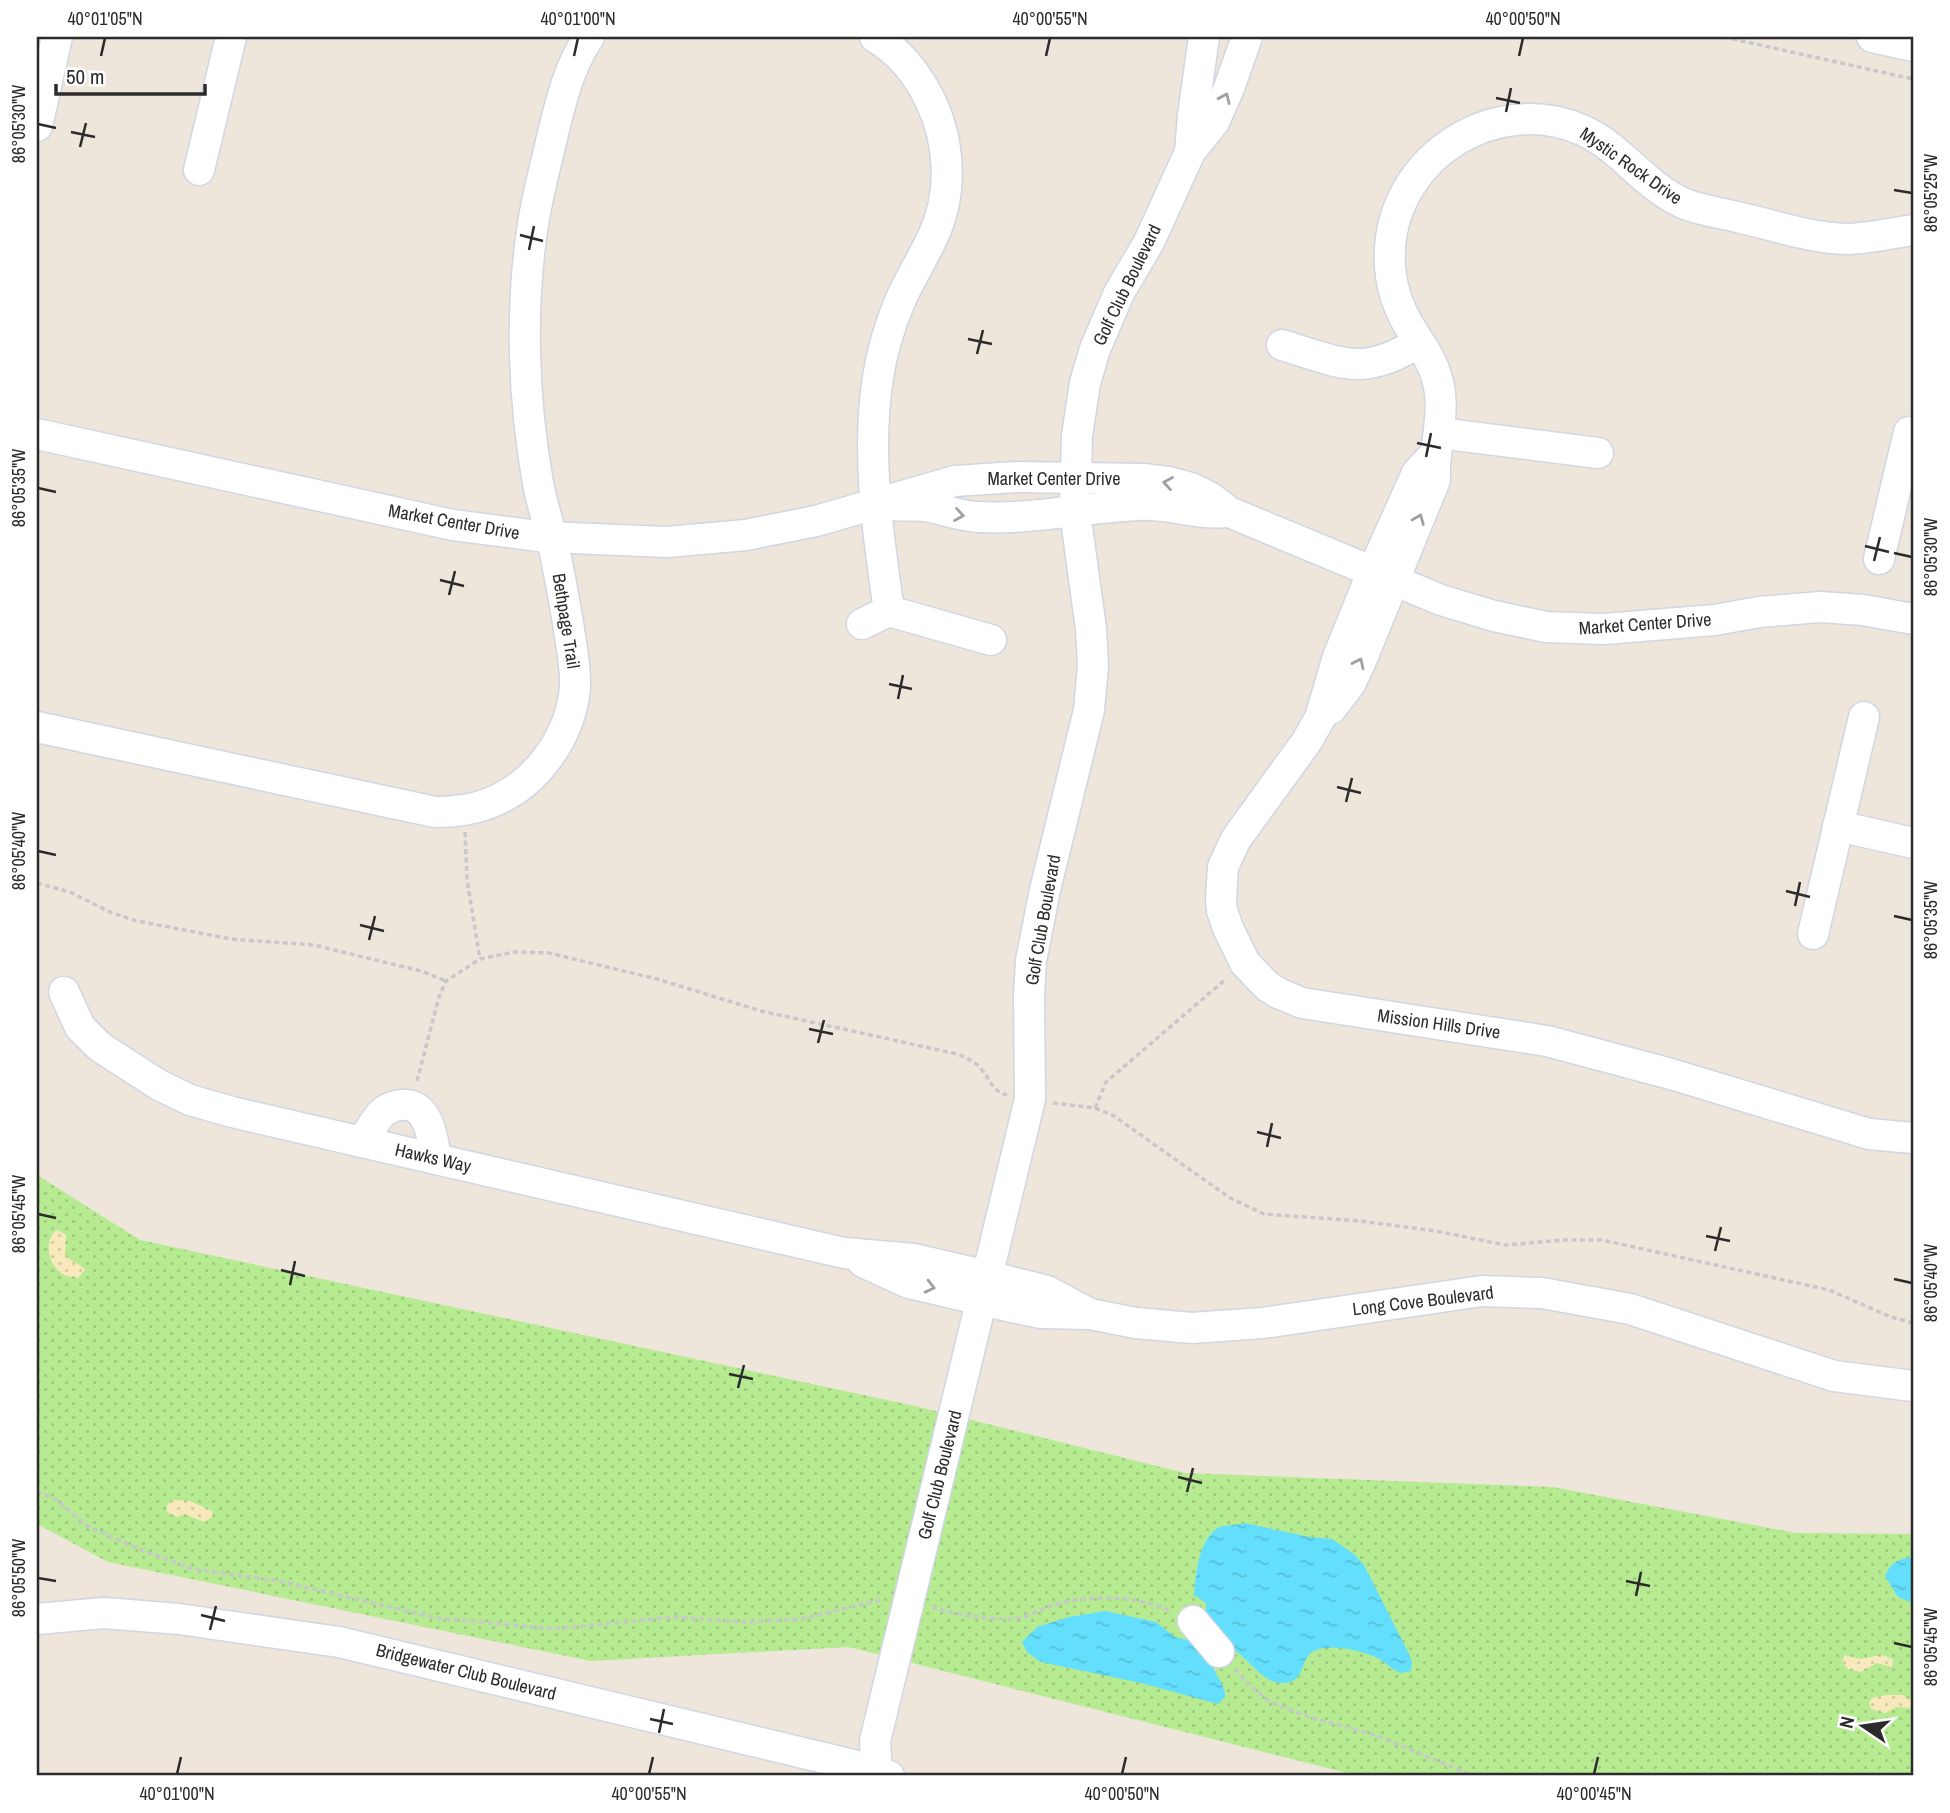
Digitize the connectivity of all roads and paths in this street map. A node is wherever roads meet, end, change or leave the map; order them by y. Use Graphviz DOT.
graph roads {
  1 [pos="57,37"];
  2 [pos="231,37"];
  3 [pos="589,37"];
  4 [pos="875,37"];
  5 [pos="1204,37"];
  6 [pos="1247,37"];
  7 [pos="1724,37"];
  8 [pos="1872,37"];
  9 [pos="1913,46"];
  10 [pos="1913,79"];
  11 [pos="37,126"];
  12 [pos="1190,152"];
  13 [pos="200,170"];
  14 [pos="1913,230"];
  15 [pos="1419,342"];
  16 [pos="1282,345"];
  17 [pos="1909,432"];
  18 [pos="37,435"];
  19 [pos="1436,445"];
  20 [pos="1598,453"];
  21 [pos="995,478"];
  22 [pos="1075,479"];
  23 [pos="1904,498"];
  24 [pos="876,505"];
  25 [pos="1075,512"];
  26 [pos="1229,512"];
  27 [pos="995,517"];
  28 [pos="551,537"];
  29 [pos="1879,559"];
  30 [pos="1384,576"];
  31 [pos="888,611"];
  32 [pos="1913,619"];
  33 [pos="862,624"];
  34 [pos="991,640"];
  35 [pos="1864,717"];
  36 [pos="37,727"];
  37 [pos="461,810"];
  38 [pos="1838,826"];
  39 [pos="1913,843"];
  40 [pos="37,883"];
  41 [pos="1813,933"];
  42 [pos="480,958"];
  43 [pos="1245,963"];
  44 [pos="446,981"];
  45 [pos="64,992"];
  46 [pos="1030,1099"];
  47 [pos="411,1105"];
  48 [pos="1095,1108"];
  49 [pos="1913,1138"];
  50 [pos="362,1142"];
  51 [pos="436,1159"];
  52 [pos="985,1288"];
  53 [pos="1913,1323"];
  54 [pos="1913,1386"];
  55 [pos="37,1491"];
  56 [pos="909,1600"];
  57 [pos="37,1619"];
  58 [pos="1193,1621"];
  59 [pos="1219,1652"];
  60 [pos="875,1741"];
  61 [pos="845,1770"];
  62 [pos="881,1775"];
  63 [pos="1474,1776"];
  1 -- 11 [label="street"];
  2 -- 13 [label="street"];
  3 -- 28 [label="street, Bethpage Trail"];
  4 -- 24 [label="street"];
  5 -- 12 [label="street, Golf Club Boulevard"];
  12 -- 6 [label="street, Golf Club Boulevard, one-way"];
  7 -- 10 [label="path"];
  8 -- 9 [label="street"];
  12 -- 22 [label="street, Golf Club Boulevard"];
  14 -- 15 [label="street, Mystic Rock Drive"];
  15 -- 16 [label="street"];
  15 -- 19 [label="street, Mystic Rock Drive"];
  17 -- 23 [label="street"];
  18 -- 28 [label="street, Market Center Drive"];
  19 -- 20 [label="street"];
  19 -- 30 [label="street"];
  21 -- 22 [label="street, Market Center Drive"];
  21 -- 24 [label="street, Market Center Drive"];
  21 -- 27 [label="street"];
  22 -- 25 [label="street, Golf Club Boulevard"];
  26 -- 22 [label="street, Market Center Drive, one-way"];
  23 -- 29 [label="street"];
  24 -- 27 [label="street, Market Center Drive, one-way"];
  24 -- 28 [label="street, Market Center Drive"];
  24 -- 31 [label="street"];
  25 -- 26 [label="street, Market Center Drive"];
  25 -- 27 [label="street, Market Center Drive"];
  25 -- 46 [label="street, Golf Club Boulevard"];
  26 -- 30 [label="street, Market Center Drive"];
  28 -- 37 [label="street, Bethpage Trail"];
  30 -- 32 [label="street, Market Center Drive"];
  30 -- 43 [label="street, Mission Hills Drive"];
  31 -- 33 [label="street"];
  31 -- 34 [label="street"];
  35 -- 38 [label="street"];
  36 -- 37 [label="street, Bethpage Trail"];
  37 -- 42 [label="path"];
  38 -- 39 [label="street"];
  38 -- 41 [label="street"];
  40 -- 44 [label="path"];
  42 -- 44 [label="path"];
  42 -- 46 [label="path"];
  43 -- 48 [label="path"];
  43 -- 49 [label="street, Mission Hills Drive"];
  44 -- 47 [label="path"];
  45 -- 50 [label="street, Hawks Way"];
  46 -- 48 [label="path"];
  46 -- 52 [label="street, Golf Club Boulevard"];
  47 -- 50 [label="street"];
  47 -- 51 [label="street"];
  48 -- 53 [label="path"];
  50 -- 51 [label="street, Hawks Way"];
  51 -- 52 [label="street, Hawks Way"];
  52 -- 54 [label="street, Long Cove Boulevard"];
  52 -- 56 [label="street, Golf Club Boulevard"];
  55 -- 56 [label="path"];
  56 -- 58 [label="path"];
  56 -- 60 [label="street, Golf Club Boulevard"];
  57 -- 61 [label="street, Bridgewater Club Boulevard"];
  58 -- 59 [label="street"];
  59 -- 63 [label="path"];
  60 -- 61 [label="street"];
  60 -- 62 [label="street, Golf Club Boulevard"];
  61 -- 62 [label="street, Bridgewater Club Boulevard"];
}
